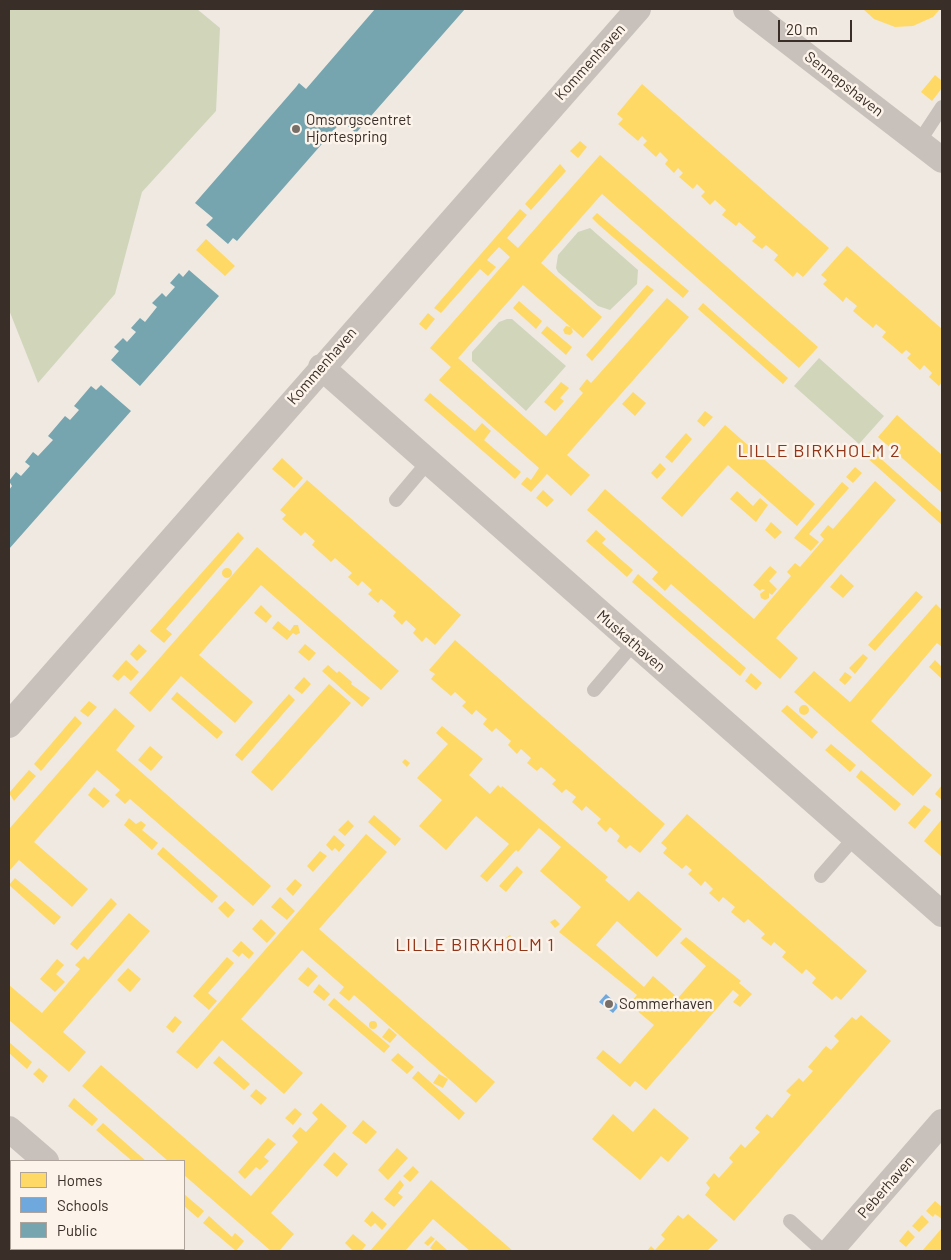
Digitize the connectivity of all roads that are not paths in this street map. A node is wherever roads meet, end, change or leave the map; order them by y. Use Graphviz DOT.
graph roads {
  1 [pos="638,9"];
  2 [pos="746,9"];
  3 [pos="942,107"];
  4 [pos="919,142"];
  5 [pos="942,160"];
  6 [pos="321,368"];
  7 [pos="428,462"];
  8 [pos="396,500"];
  9 [pos="634,643"];
  10 [pos="594,690"];
  11 [pos="9,725"];
  12 [pos="855,837"];
  13 [pos="821,876"];
  14 [pos="942,914"];
  15 [pos="942,1122"];
  16 [pos="9,1129"];
  17 [pos="45,1160"];
  18 [pos="790,1221"];
  19 [pos="823,1251"];
  20 [pos="830,1251"];
  1 -- 6 [label="street, Kommenhaven"];
  2 -- 4 [label="street, Sennepshaven"];
  3 -- 4 [label="lane"];
  4 -- 5 [label="street, Sennepshaven"];
  6 -- 7 [label="street, Muskathaven"];
  6 -- 11 [label="street, Kommenhaven"];
  7 -- 8 [label="lane"];
  7 -- 9 [label="street, Muskathaven"];
  9 -- 10 [label="lane"];
  9 -- 12 [label="street, Muskathaven"];
  12 -- 13 [label="lane"];
  12 -- 14 [label="street, Muskathaven"];
  15 -- 20 [label="street, Peberhaven"];
  16 -- 17 [label="street"];
  18 -- 19 [label="lane"];
}
